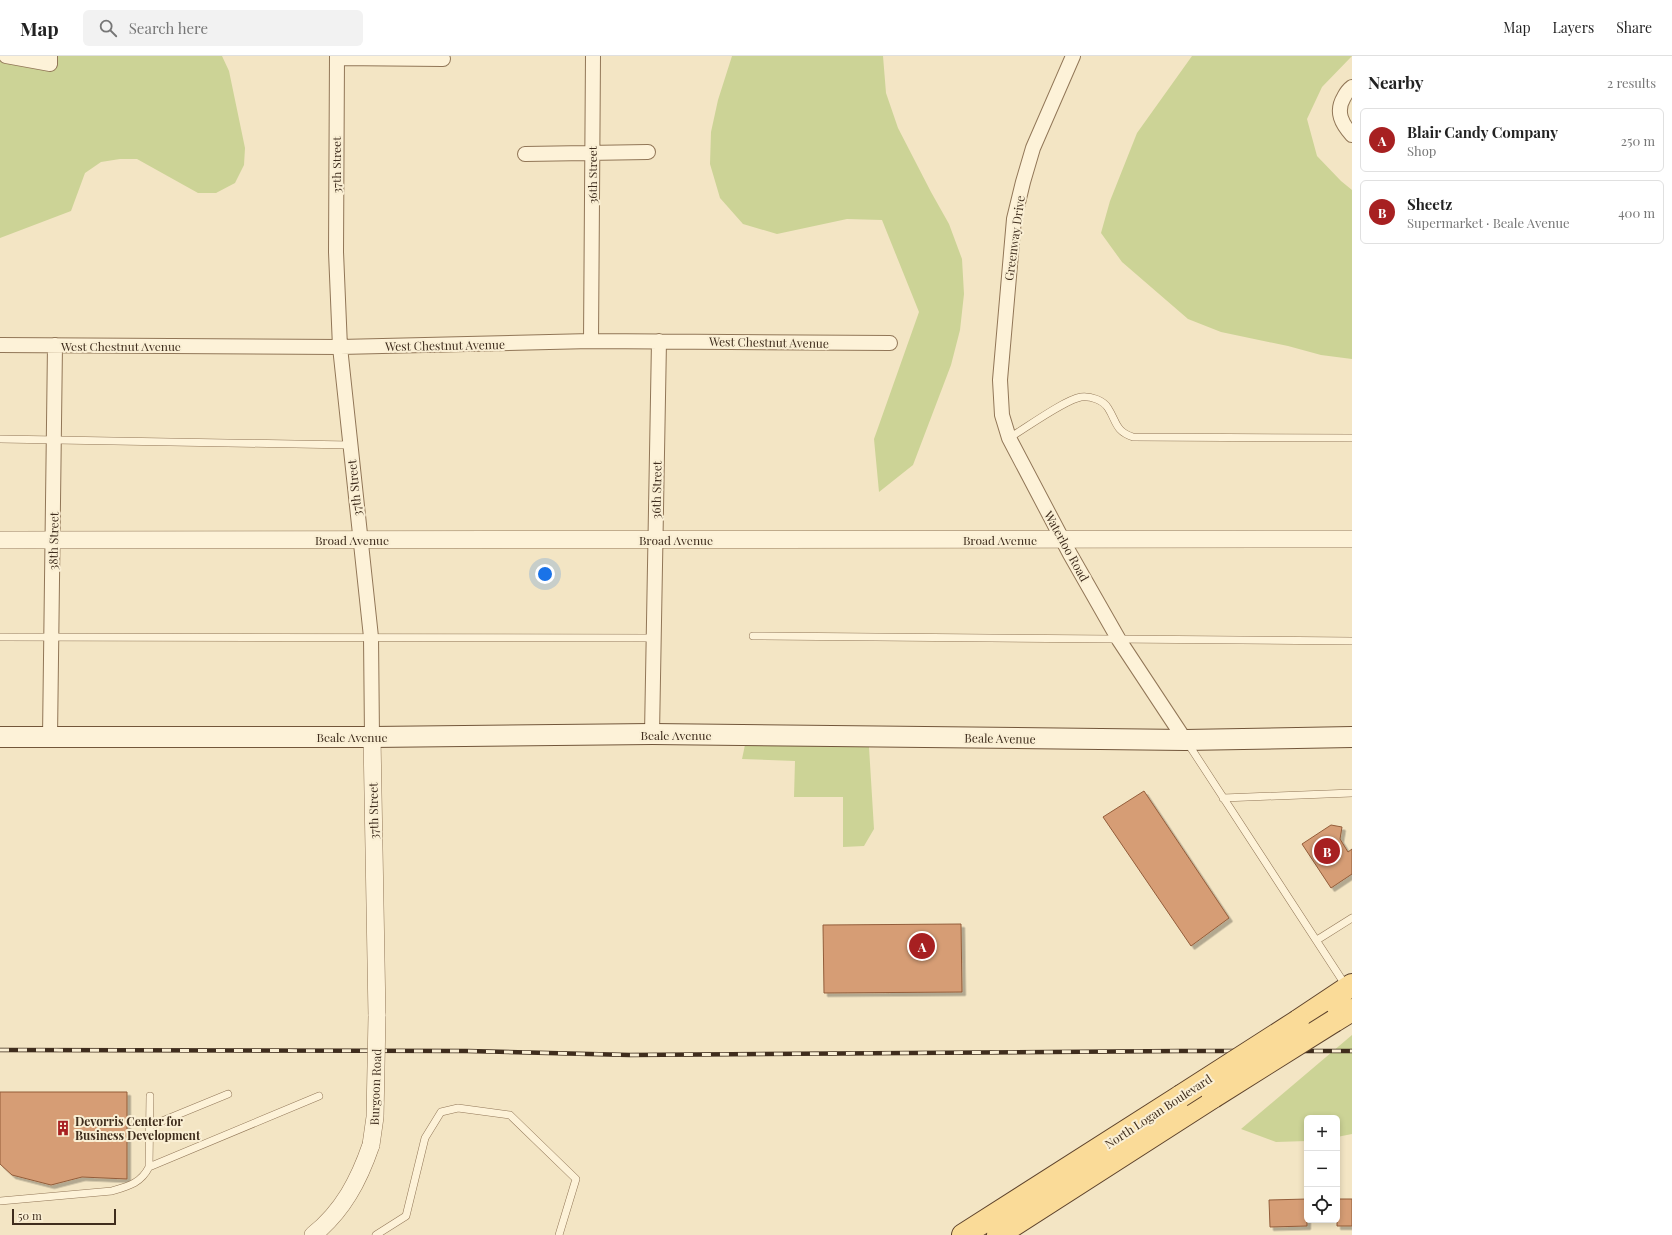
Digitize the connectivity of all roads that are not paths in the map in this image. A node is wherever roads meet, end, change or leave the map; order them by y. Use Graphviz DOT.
graph roads {
  1 [pos="6,56"];
  2 [pos="50,56"];
  3 [pos="593,56"];
  4 [pos="1073,56"];
  5 [pos="337,57"];
  6 [pos="443,59"];
  7 [pos="1352,87"];
  8 [pos="1352,135"];
  9 [pos="648,152"];
  10 [pos="592,153"];
  11 [pos="525,154"];
  12 [pos="1003,334"];
  13 [pos="591,341"];
  14 [pos="659,341"];
  15 [pos="890,343"];
  16 [pos="0,345"];
  17 [pos="54,345"];
  18 [pos="340,347"];
  19 [pos="1009,438"];
  20 [pos="1352,438"];
  21 [pos="0,439"];
  22 [pos="54,439"];
  23 [pos="350,445"];
  24 [pos="1352,539"];
  25 [pos="0,540"];
  26 [pos="53,540"];
  27 [pos="360,540"];
  28 [pos="655,540"];
  29 [pos="1063,540"];
  30 [pos="753,636"];
  31 [pos="0,637"];
  32 [pos="370,637"];
  33 [pos="52,638"];
  34 [pos="654,638"];
  35 [pos="1119,640"];
  36 [pos="1352,641"];
  37 [pos="652,734"];
  38 [pos="0,737"];
  39 [pos="50,737"];
  40 [pos="372,737"];
  41 [pos="1352,737"];
  42 [pos="1185,740"];
  43 [pos="1352,793"];
  44 [pos="1224,798"];
  45 [pos="1352,918"];
  46 [pos="1317,940"];
  47 [pos="1350,987"];
  48 [pos="377,1016"];
  49 [pos="1343,1016"];
  50 [pos="228,1094"];
  51 [pos="150,1096"];
  52 [pos="319,1096"];
  53 [pos="150,1126"];
  54 [pos="149,1167"];
  55 [pos="0,1201"];
  56 [pos="313,1235"];
  57 [pos="376,1235"];
  58 [pos="559,1235"];
  59 [pos="963,1235"];
  60 [pos="998,1235"];
  1 -- 2 [label="street"];
  3 -- 10 [label="street, 36th Street"];
  4 -- 12 [label="street, Greenway Drive"];
  5 -- 6 [label="street"];
  5 -- 18 [label="street, 37th Street"];
  7 -- 8 [label="street"];
  9 -- 10 [label="street"];
  10 -- 11 [label="street"];
  10 -- 13 [label="street, 36th Street"];
  12 -- 19 [label="street, Waterloo Road"];
  13 -- 14 [label="street, West Chestnut Avenue"];
  13 -- 18 [label="street, West Chestnut Avenue"];
  14 -- 15 [label="street, West Chestnut Avenue"];
  14 -- 28 [label="street, 36th Street"];
  16 -- 17 [label="street, West Chestnut Avenue"];
  17 -- 18 [label="street, West Chestnut Avenue"];
  17 -- 22 [label="street, 38th Street"];
  18 -- 23 [label="street, 37th Street"];
  19 -- 20 [label="lane"];
  19 -- 29 [label="street, Waterloo Road"];
  21 -- 22 [label="lane"];
  22 -- 23 [label="lane"];
  22 -- 26 [label="street, 38th Street"];
  23 -- 27 [label="street, 37th Street"];
  24 -- 29 [label="street, Broad Avenue"];
  25 -- 26 [label="street, Broad Avenue"];
  26 -- 27 [label="street, Broad Avenue"];
  26 -- 33 [label="street, 38th Street"];
  27 -- 28 [label="street, Broad Avenue"];
  27 -- 32 [label="street, 37th Street"];
  28 -- 29 [label="street, Broad Avenue"];
  28 -- 34 [label="street, 36th Street"];
  29 -- 35 [label="street, Waterloo Road"];
  30 -- 35 [label="lane"];
  31 -- 33 [label="lane"];
  32 -- 33 [label="lane"];
  32 -- 34 [label="lane"];
  32 -- 40 [label="street, 37th Street"];
  33 -- 39 [label="street, 38th Street"];
  34 -- 37 [label="street, 36th Street"];
  35 -- 36 [label="lane"];
  35 -- 42 [label="street, Waterloo Road"];
  37 -- 40 [label="main road, Beale Avenue"];
  37 -- 42 [label="main road, Beale Avenue"];
  38 -- 39 [label="main road, Beale Avenue"];
  39 -- 40 [label="main road, Beale Avenue"];
  40 -- 48 [label="street, 37th Street"];
  41 -- 42 [label="main road, Beale Avenue"];
  42 -- 44 [label="lane"];
  43 -- 44 [label="lane"];
  44 -- 46 [label="lane"];
  45 -- 46 [label="lane"];
  46 -- 47 [label="lane"];
  47 -- 59 [label="main road, North Logan Boulevard, bridge"];
  48 -- 56 [label="street, Burgoon Road, bridge"];
  49 -- 60 [label="main road, North Logan Boulevard, bridge"];
  50 -- 53 [label="lane"];
  51 -- 53 [label="lane"];
  52 -- 54 [label="lane"];
  53 -- 54 [label="lane"];
  54 -- 55 [label="lane"];
  57 -- 58 [label="lane"];
}
